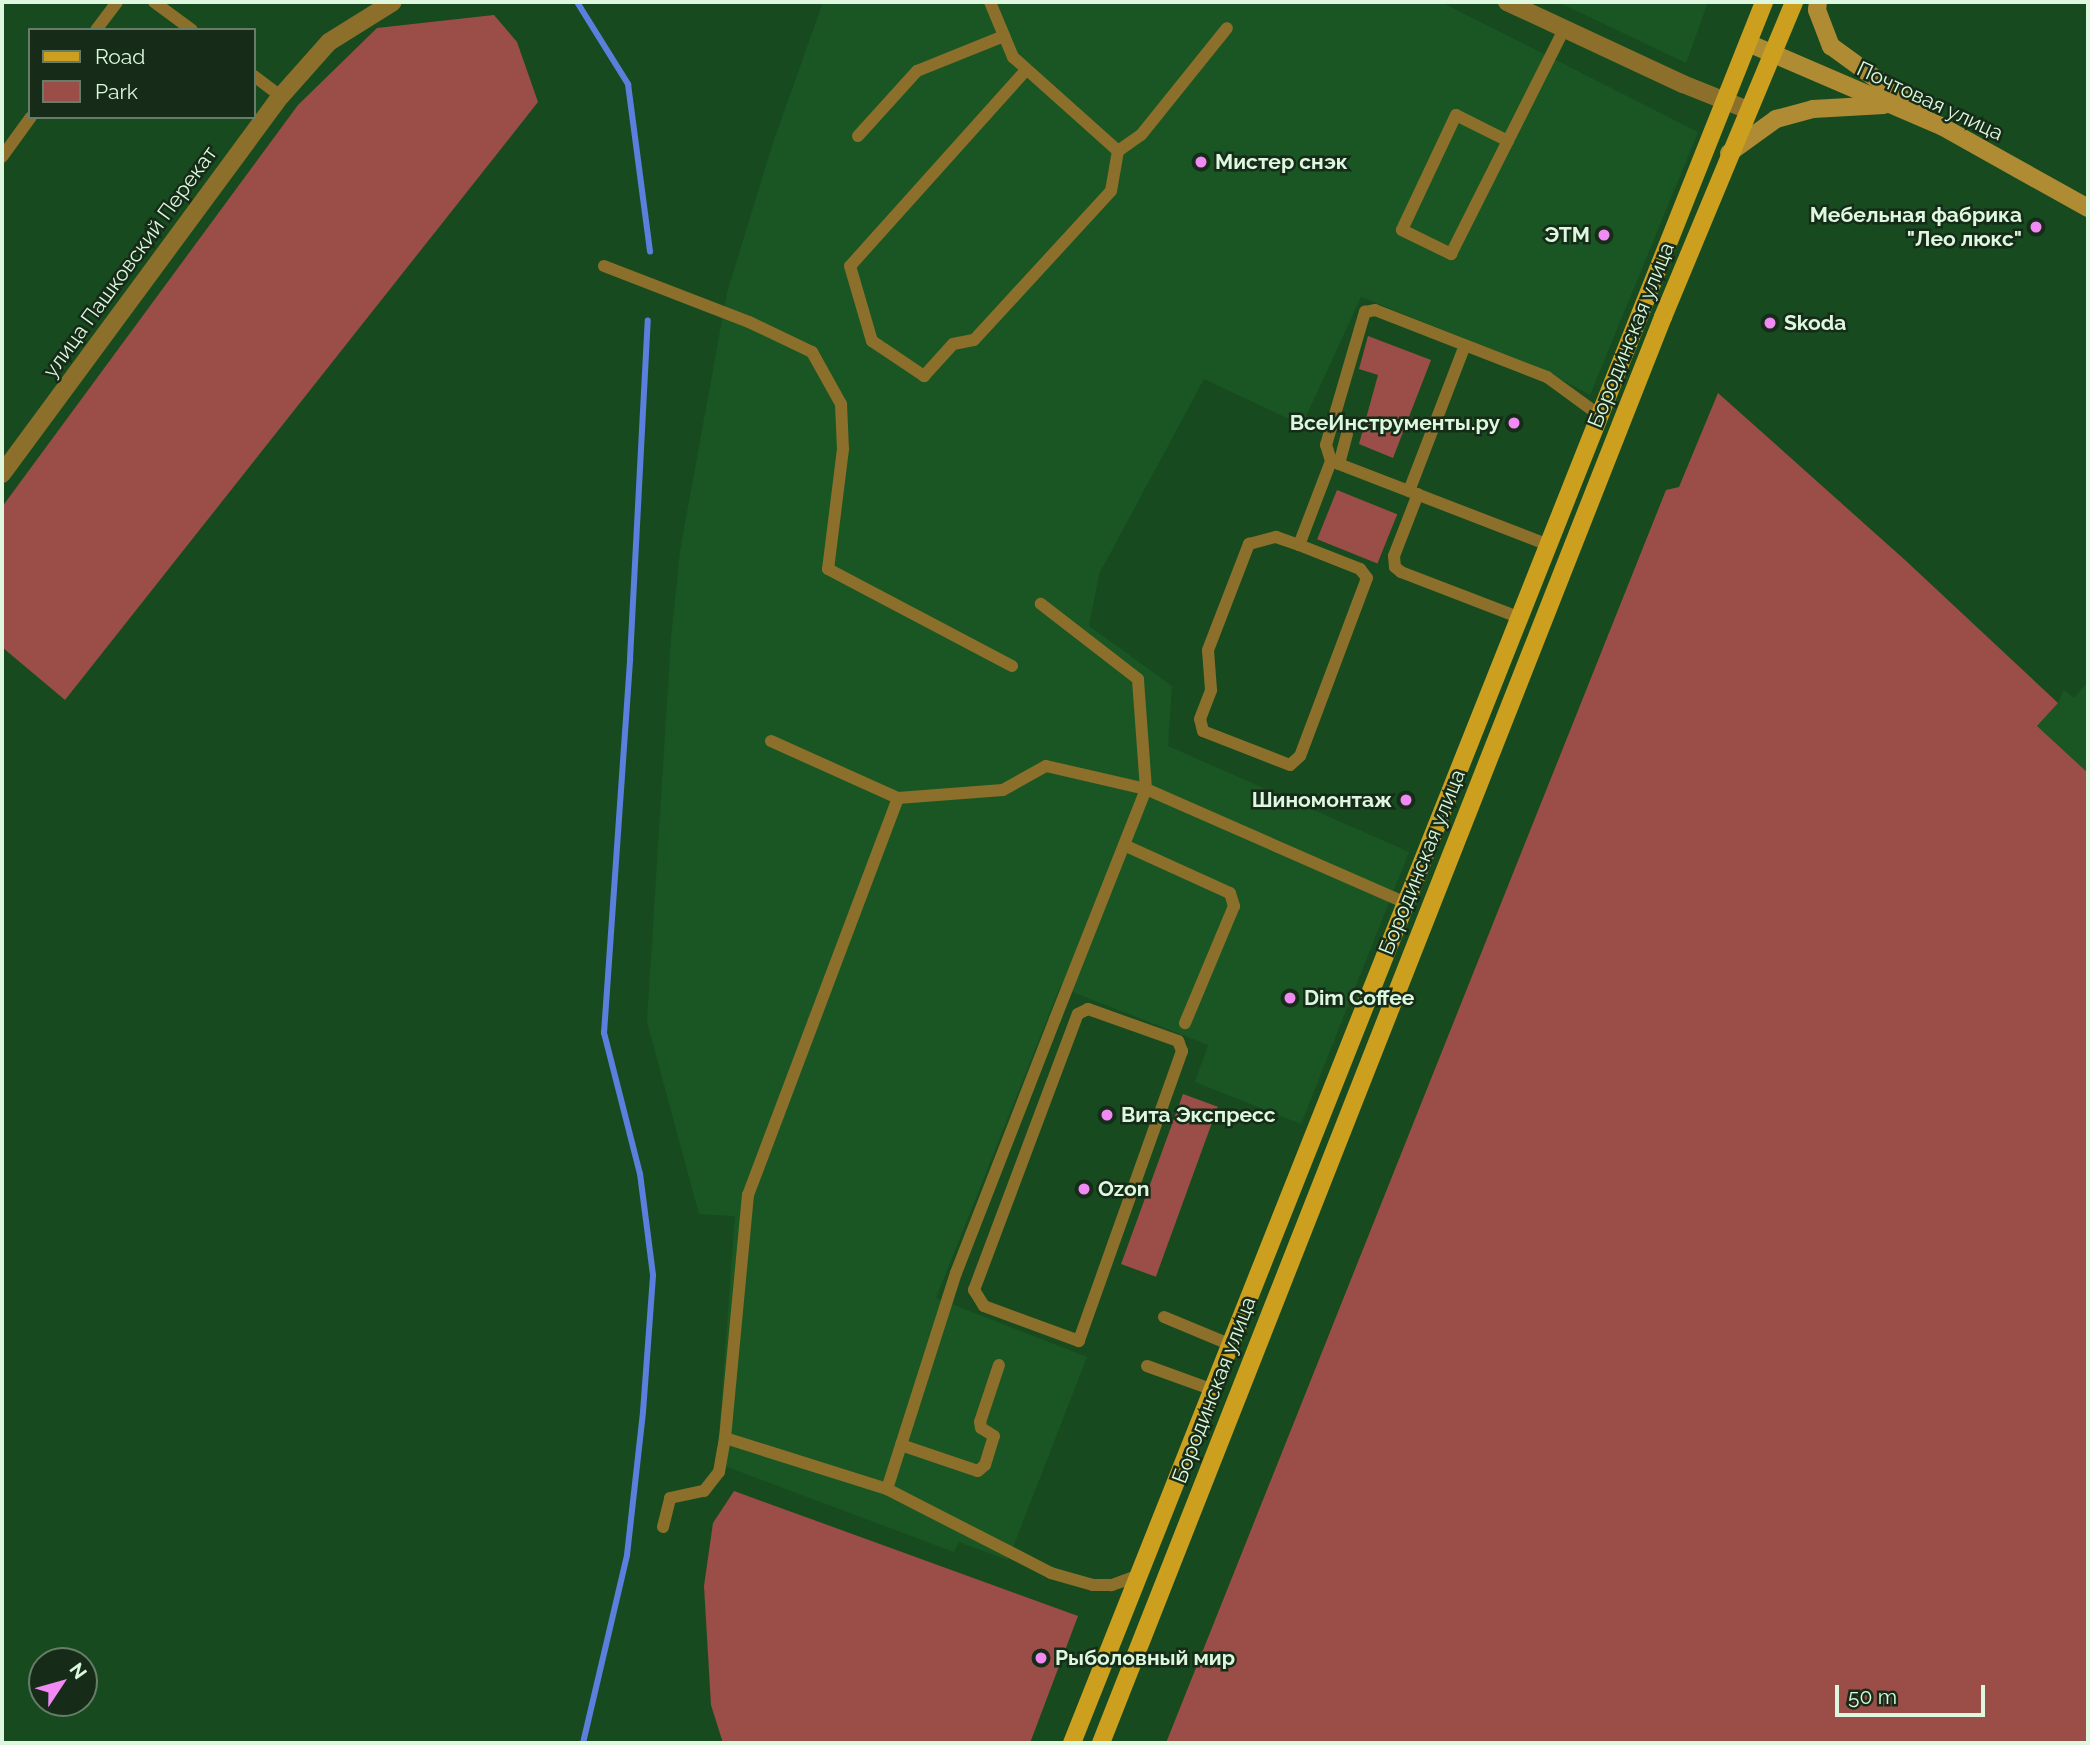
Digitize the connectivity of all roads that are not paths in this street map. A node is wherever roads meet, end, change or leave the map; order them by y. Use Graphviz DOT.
graph roads {
  1 [pos="117,2"];
  2 [pos="154,2"];
  3 [pos="393,2"];
  4 [pos="990,2"];
  5 [pos="1507,2"];
  6 [pos="1764,2"];
  7 [pos="1794,2"];
  8 [pos="1818,2"];
  9 [pos="98,28"];
  10 [pos="189,28"];
  11 [pos="1227,28"];
  12 [pos="1564,29"];
  13 [pos="1004,36"];
  14 [pos="1748,43"];
  15 [pos="1773,54"];
  16 [pos="1026,70"];
  17 [pos="256,77"];
  18 [pos="281,96"];
  19 [pos="1724,99"];
  20 [pos="1888,105"];
  21 [pos="1748,110"];
  22 [pos="30,119"];
  23 [pos="1943,127"];
  24 [pos="858,136"];
  25 [pos="1507,141"];
  26 [pos="1118,151"];
  27 [pos="1728,153"];
  28 [pos="2,157"];
  29 [pos="2088,208"];
  30 [pos="604,266"];
  31 [pos="1465,345"];
  32 [pos="1598,414"];
  33 [pos="1347,434"];
  34 [pos="1335,462"];
  35 [pos="2,474"];
  36 [pos="1413,493"];
  37 [pos="1546,544"];
  38 [pos="1299,545"];
  39 [pos="1041,604"];
  40 [pos="1518,617"];
  41 [pos="1012,666"];
  42 [pos="771,741"];
  43 [pos="1146,789"];
  44 [pos="898,798"];
  45 [pos="1124,845"];
  46 [pos="1404,902"];
  47 [pos="1185,1023"];
  48 [pos="1164,1317"];
  49 [pos="1079,1341"];
  50 [pos="1229,1344"];
  51 [pos="1093,1346"];
  52 [pos="999,1365"];
  53 [pos="1147,1366"];
  54 [pos="1211,1389"];
  55 [pos="725,1438"];
  56 [pos="901,1445"];
  57 [pos="887,1489"];
  58 [pos="663,1527"];
  59 [pos="1137,1576"];
  60 [pos="1072,1743"];
  61 [pos="1101,1743"];
  1 -- 9 [label="lane"];
  2 -- 10 [label="lane"];
  3 -- 18 [label="street, улица Пашковский Перекат"];
  4 -- 13 [label="lane"];
  5 -- 12 [label="street"];
  6 -- 14 [label="main road, Бородинская улица"];
  7 -- 15 [label="main road, Бородинская улица"];
  8 -- 23 [label="street"];
  11 -- 26 [label="lane"];
  12 -- 19 [label="street"];
  12 -- 25 [label="lane"];
  13 -- 16 [label="lane"];
  13 -- 24 [label="lane"];
  14 -- 15 [label="street, Почтовая улица"];
  14 -- 19 [label="main road, Бородинская улица"];
  15 -- 20 [label="street, Почтовая улица"];
  15 -- 21 [label="main road, Бородинская улица"];
  16 -- 26 [label="lane"];
  16 -- 26 [label="lane"];
  17 -- 18 [label="lane"];
  18 -- 35 [label="street, улица Пашковский Перекат"];
  19 -- 21 [label="street"];
  19 -- 32 [label="main road, Бородинская улица"];
  20 -- 23 [label="street, Почтовая улица"];
  20 -- 27 [label="street"];
  21 -- 27 [label="main road, Бородинская улица"];
  22 -- 28 [label="lane"];
  23 -- 29 [label="street, Почтовая улица"];
  25 -- 25 [label="lane"];
  27 -- 61 [label="main road, Бородинская улица"];
  30 -- 41 [label="lane"];
  31 -- 32 [label="lane"];
  31 -- 34 [label="lane"];
  31 -- 36 [label="lane"];
  32 -- 37 [label="main road, Бородинская улица"];
  33 -- 34 [label="lane"];
  34 -- 36 [label="lane"];
  34 -- 38 [label="lane"];
  36 -- 37 [label="lane"];
  36 -- 40 [label="lane"];
  37 -- 40 [label="main road, Бородинская улица"];
  38 -- 38 [label="lane"];
  39 -- 43 [label="lane"];
  40 -- 46 [label="main road, Бородинская улица"];
  42 -- 44 [label="lane"];
  43 -- 44 [label="lane"];
  43 -- 45 [label="lane"];
  43 -- 46 [label="lane"];
  44 -- 55 [label="lane"];
  45 -- 47 [label="lane"];
  45 -- 56 [label="lane"];
  46 -- 50 [label="main road, Бородинская улица"];
  48 -- 50 [label="lane"];
  49 -- 49 [label="lane"];
  49 -- 51 [label="lane"];
  50 -- 54 [label="main road, Бородинская улица"];
  52 -- 56 [label="lane"];
  53 -- 54 [label="lane"];
  54 -- 59 [label="main road, Бородинская улица"];
  55 -- 57 [label="lane"];
  55 -- 58 [label="lane"];
  56 -- 57 [label="lane"];
  57 -- 59 [label="lane"];
  59 -- 60 [label="main road, Бородинская улица"];
}
